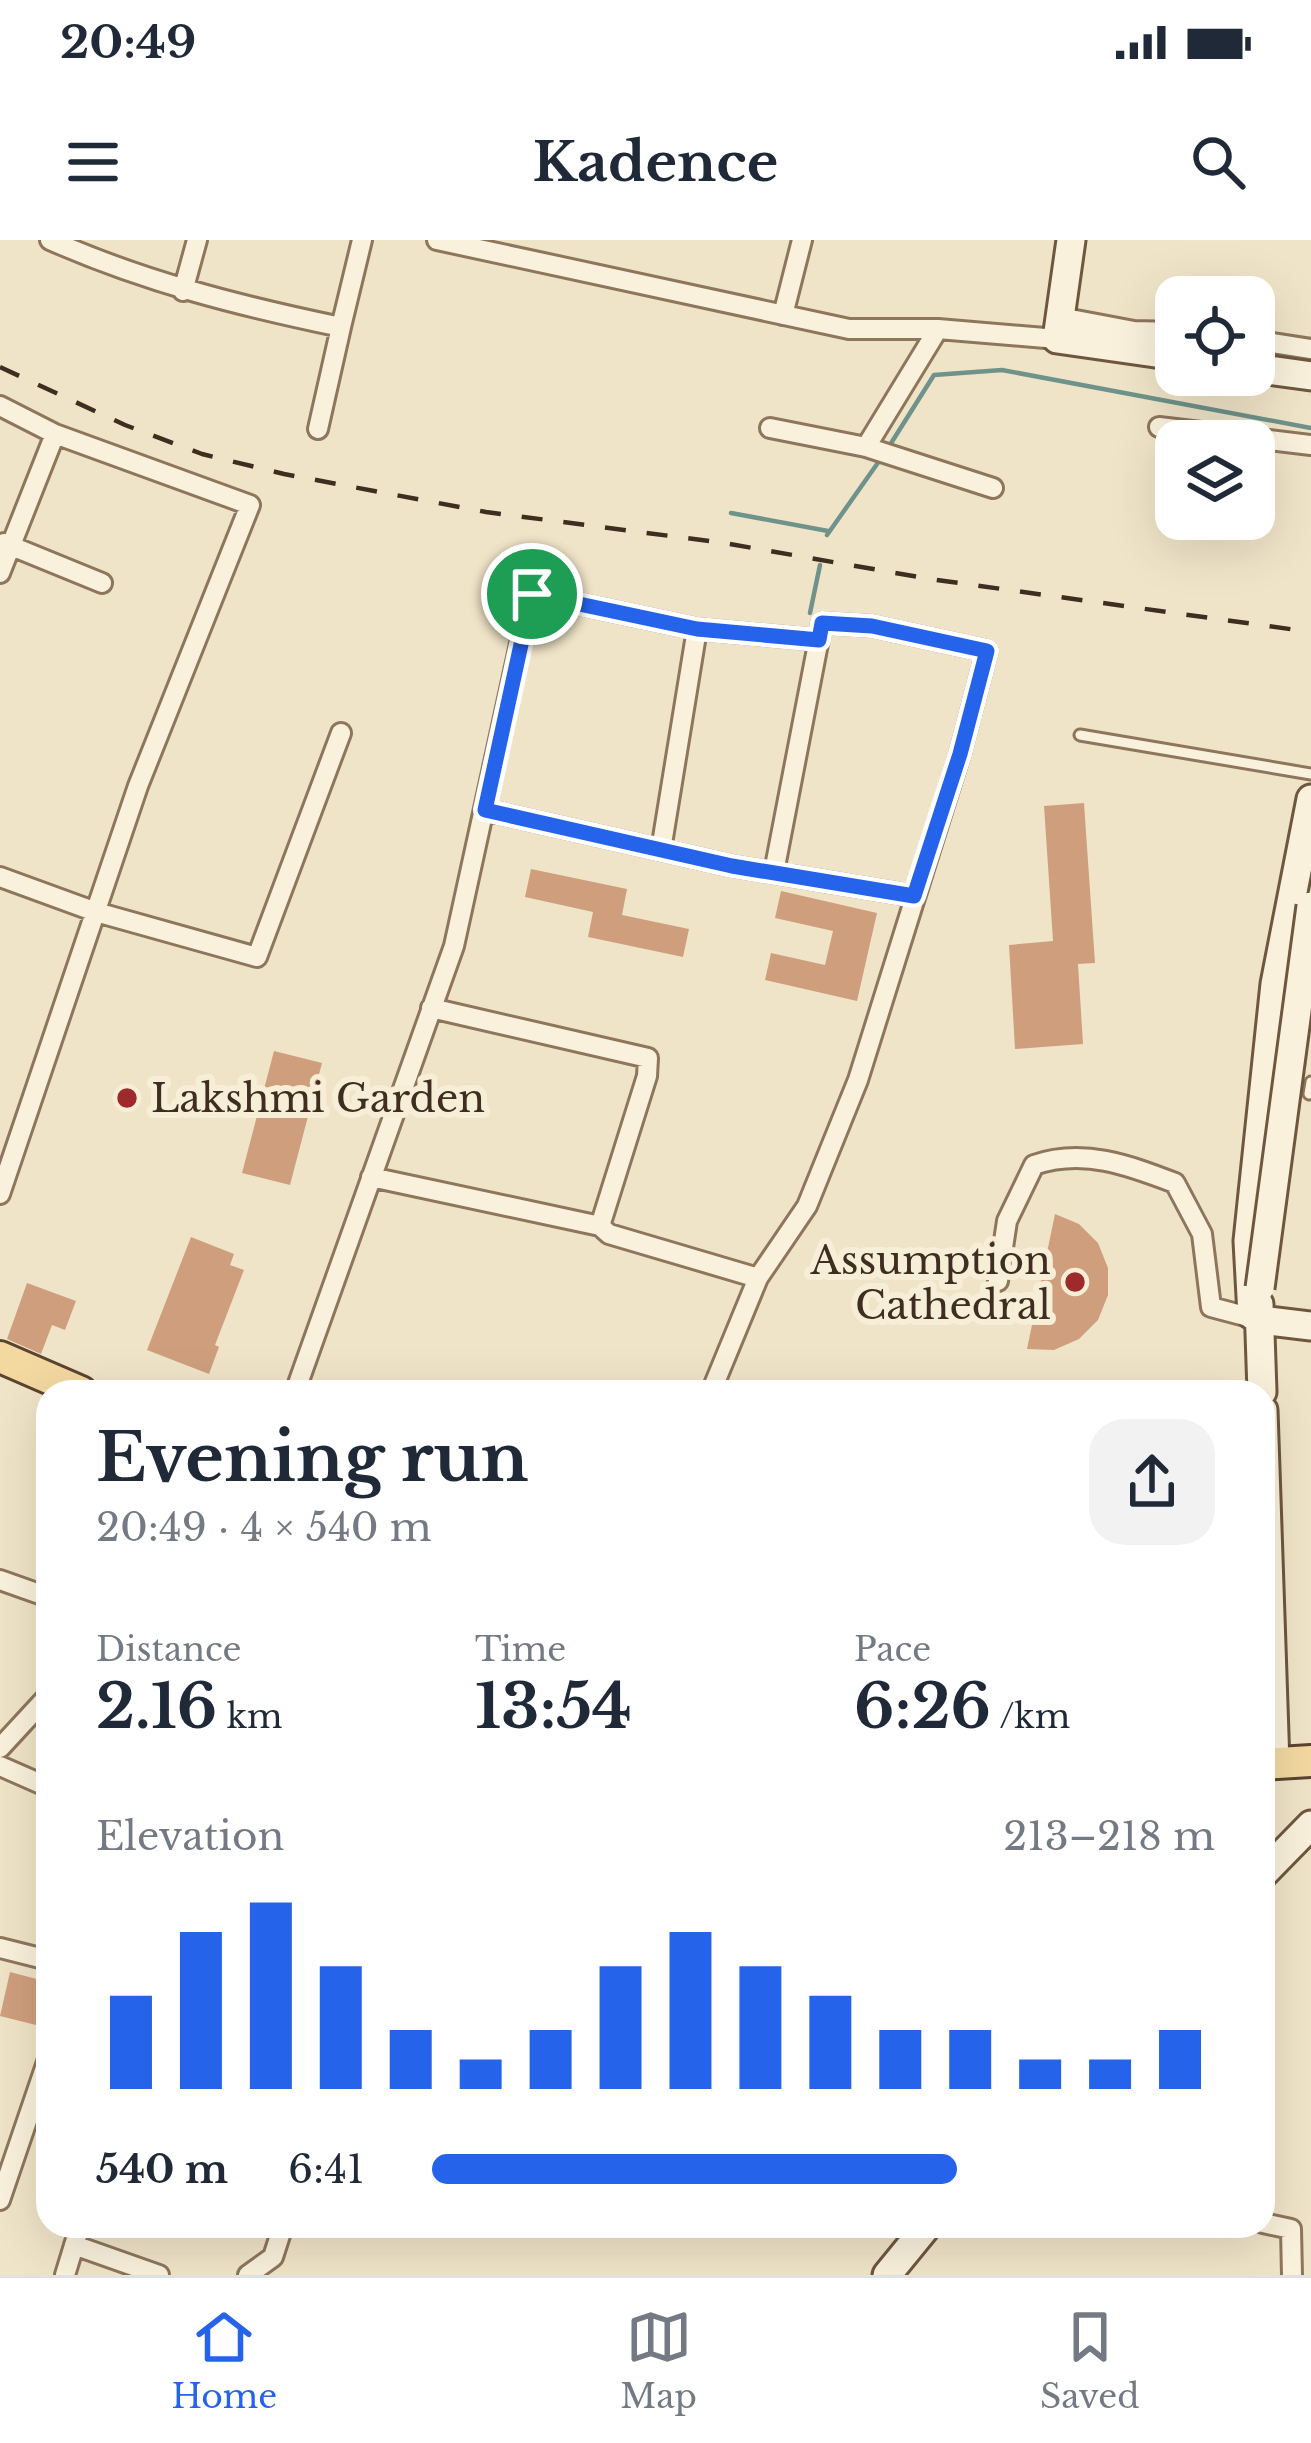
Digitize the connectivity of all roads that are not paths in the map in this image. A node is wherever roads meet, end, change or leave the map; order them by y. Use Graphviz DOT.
graph roads {
  1 [pos="50,240"];
  2 [pos="197,240"];
  3 [pos="362,240"];
  4 [pos="437,240"];
  5 [pos="802,240"];
  6 [pos="1071,240"];
  7 [pos="183,291"];
  8 [pos="783,315"];
  9 [pos="341,328"];
  10 [pos="938,328"];
  11 [pos="1058,328"];
  12 [pos="1155,332"];
  13 [pos="1275,343"];
  14 [pos="1311,349"];
  15 [pos="1155,351"];
  16 [pos="1275,371"];
  17 [pos="1311,376"];
  18 [pos="0,406"];
  19 [pos="770,428"];
  20 [pos="318,429"];
  21 [pos="55,434"];
  22 [pos="1275,442"];
  23 [pos="866,446"];
  24 [pos="1311,446"];
  25 [pos="993,488"];
  26 [pos="6,543"];
  27 [pos="0,573"];
  28 [pos="102,583"];
  29 [pos="697,629"];
  30 [pos="819,640"];
  31 [pos="341,733"];
  32 [pos="1080,735"];
  33 [pos="1311,774"];
  34 [pos="1311,799"];
  35 [pos="485,810"];
  36 [pos="661,850"];
  37 [pos="774,872"];
  38 [pos="0,877"];
  39 [pos="914,896"];
  40 [pos="1311,906"];
  41 [pos="95,910"];
  42 [pos="1275,984"];
  43 [pos="1311,991"];
  44 [pos="431,1008"];
  45 [pos="1311,1082"];
  46 [pos="1309,1094"];
  47 [pos="371,1177"];
  48 [pos="0,1194"];
  49 [pos="600,1226"];
  50 [pos="758,1277"];
  51 [pos="998,1281"];
  52 [pos="1260,1320"];
  53 [pos="1311,1326"];
  54 [pos="0,1358"];
  55 [pos="52,1380"];
  56 [pos="299,1380"];
  57 [pos="716,1380"];
  58 [pos="1262,1380"];
  59 [pos="0,1580"];
  60 [pos="36,1593"];
  61 [pos="36,1709"];
  62 [pos="0,1748"];
  63 [pos="1311,1761"];
  64 [pos="1275,1764"];
  65 [pos="0,1766"];
  66 [pos="36,1782"];
  67 [pos="1311,1825"];
  68 [pos="1275,1862"];
  69 [pos="0,1948"];
  70 [pos="36,1957"];
  71 [pos="36,2094"];
  72 [pos="0,2200"];
  73 [pos="1275,2226"];
  74 [pos="76,2238"];
  75 [pos="81,2238"];
  76 [pos="279,2238"];
  77 [pos="917,2238"];
  78 [pos="65,2275"];
  79 [pos="160,2275"];
  80 [pos="248,2275"];
  81 [pos="887,2275"];
  82 [pos="1292,2275"];
  1 -- 7 [label="street"];
  2 -- 7 [label="street"];
  3 -- 9 [label="street"];
  4 -- 8 [label="street"];
  5 -- 8 [label="street"];
  6 -- 11 [label="main road"];
  7 -- 9 [label="street"];
  8 -- 10 [label="street"];
  9 -- 20 [label="street"];
  10 -- 11 [label="street"];
  10 -- 23 [label="street"];
  11 -- 12 [label="street"];
  11 -- 15 [label="main road"];
  13 -- 14 [label="street"];
  16 -- 17 [label="main road"];
  18 -- 21 [label="street"];
  19 -- 23 [label="street"];
  21 -- 26 [label="street"];
  21 -- 41 [label="street"];
  22 -- 24 [label="street"];
  23 -- 25 [label="street"];
  26 -- 27 [label="street"];
  26 -- 28 [label="street"];
  29 -- 30 [label="street"];
  29 -- 35 [label="street"];
  29 -- 36 [label="street"];
  30 -- 37 [label="street"];
  30 -- 39 [label="street"];
  31 -- 41 [label="street"];
  32 -- 33 [label="lane"];
  34 -- 42 [label="main road"];
  35 -- 36 [label="street"];
  35 -- 44 [label="street"];
  36 -- 37 [label="street"];
  37 -- 39 [label="street"];
  38 -- 41 [label="street"];
  39 -- 50 [label="street"];
  40 -- 52 [label="main road, bridge"];
  41 -- 48 [label="street"];
  42 -- 43 [label="main road"];
  42 -- 52 [label="main road"];
  44 -- 47 [label="street"];
  44 -- 49 [label="street"];
  45 -- 46 [label="lane"];
  47 -- 49 [label="street"];
  47 -- 56 [label="street"];
  49 -- 50 [label="street"];
  50 -- 57 [label="street"];
  51 -- 52 [label="street"];
  52 -- 53 [label="main road"];
  52 -- 58 [label="main road"];
  54 -- 55 [label="main road"];
  59 -- 60 [label="street"];
  61 -- 62 [label="street"];
  63 -- 64 [label="main road"];
  65 -- 66 [label="street"];
  67 -- 68 [label="main road"];
  69 -- 70 [label="street"];
  71 -- 72 [label="street"];
  73 -- 82 [label="street"];
  74 -- 78 [label="street"];
  75 -- 79 [label="street"];
  76 -- 80 [label="street"];
  77 -- 81 [label="main road"];
}
